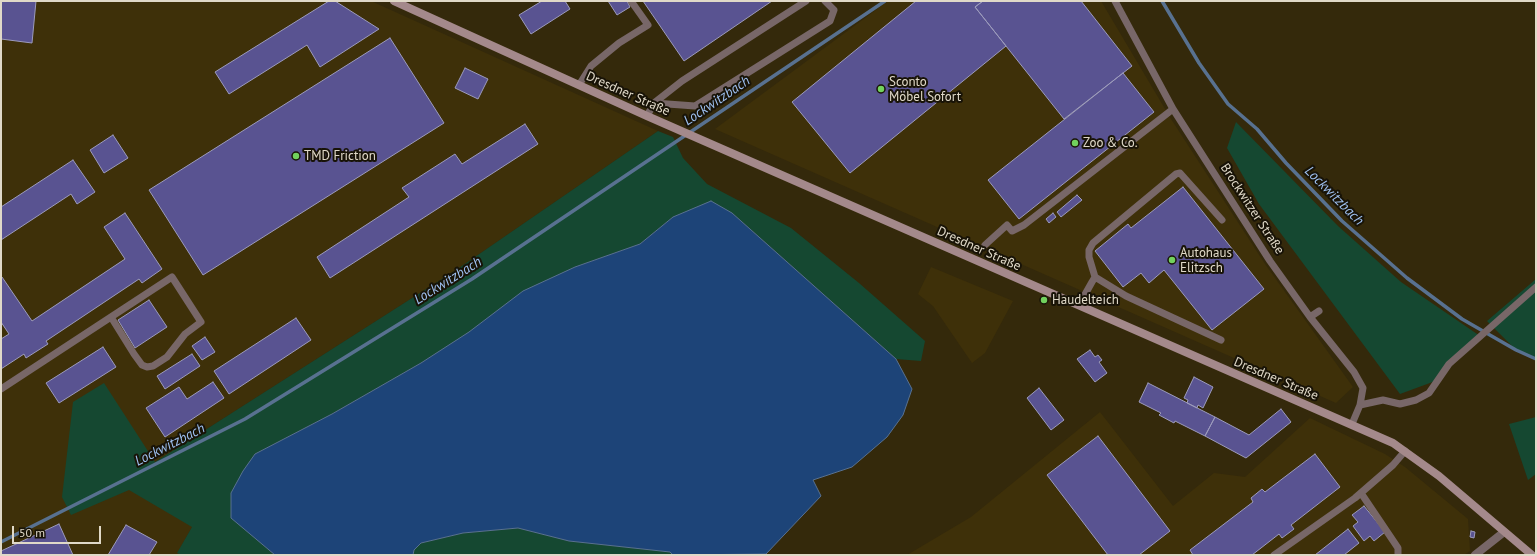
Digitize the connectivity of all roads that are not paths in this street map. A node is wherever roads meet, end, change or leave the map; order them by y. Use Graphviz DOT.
graph roads {
  1 [pos="396,1"];
  2 [pos="631,1"];
  3 [pos="806,1"];
  4 [pos="825,1"];
  5 [pos="1115,1"];
  6 [pos="579,85"];
  7 [pos="654,103"];
  8 [pos="1173,109"];
  9 [pos="647,116"];
  10 [pos="1222,220"];
  11 [pos="985,245"];
  12 [pos="1095,277"];
  13 [pos="1536,287"];
  14 [pos="1079,305"];
  15 [pos="1319,311"];
  16 [pos="111,317"];
  17 [pos="1310,317"];
  18 [pos="1221,340"];
  19 [pos="1,390"];
  20 [pos="1360,405"];
  21 [pos="1352,424"];
  22 [pos="1405,451"];
  23 [pos="1360,493"];
  24 [pos="1504,532"];
  25 [pos="1274,555"];
  26 [pos="1398,555"];
  27 [pos="1475,555"];
  28 [pos="1532,555"];
  1 -- 6 [label="main road, Dresdner Straße"];
  2 -- 6 [label="lane"];
  3 -- 7 [label="lane"];
  4 -- 7 [label="lane"];
  5 -- 8 [label="lane, Brockwitzer Straße"];
  6 -- 9 [label="main road, Dresdner Straße"];
  7 -- 9 [label="lane"];
  8 -- 11 [label="lane"];
  8 -- 17 [label="lane, Brockwitzer Straße"];
  9 -- 14 [label="main road, Dresdner Straße"];
  10 -- 12 [label="lane"];
  12 -- 14 [label="lane"];
  12 -- 18 [label="lane"];
  13 -- 20 [label="lane"];
  14 -- 21 [label="main road, Dresdner Straße"];
  15 -- 17 [label="lane"];
  16 -- 16 [label="lane"];
  16 -- 19 [label="lane"];
  17 -- 20 [label="lane, Brockwitzer Straße"];
  20 -- 21 [label="lane, Brockwitzer Straße"];
  21 -- 22 [label="main road, Dresdner Straße"];
  22 -- 23 [label="lane"];
  22 -- 24 [label="main road, Dresdner Straße"];
  23 -- 25 [label="lane"];
  23 -- 26 [label="lane"];
  24 -- 27 [label="street"];
  24 -- 28 [label="main road, Dresdner Straße"];
}
